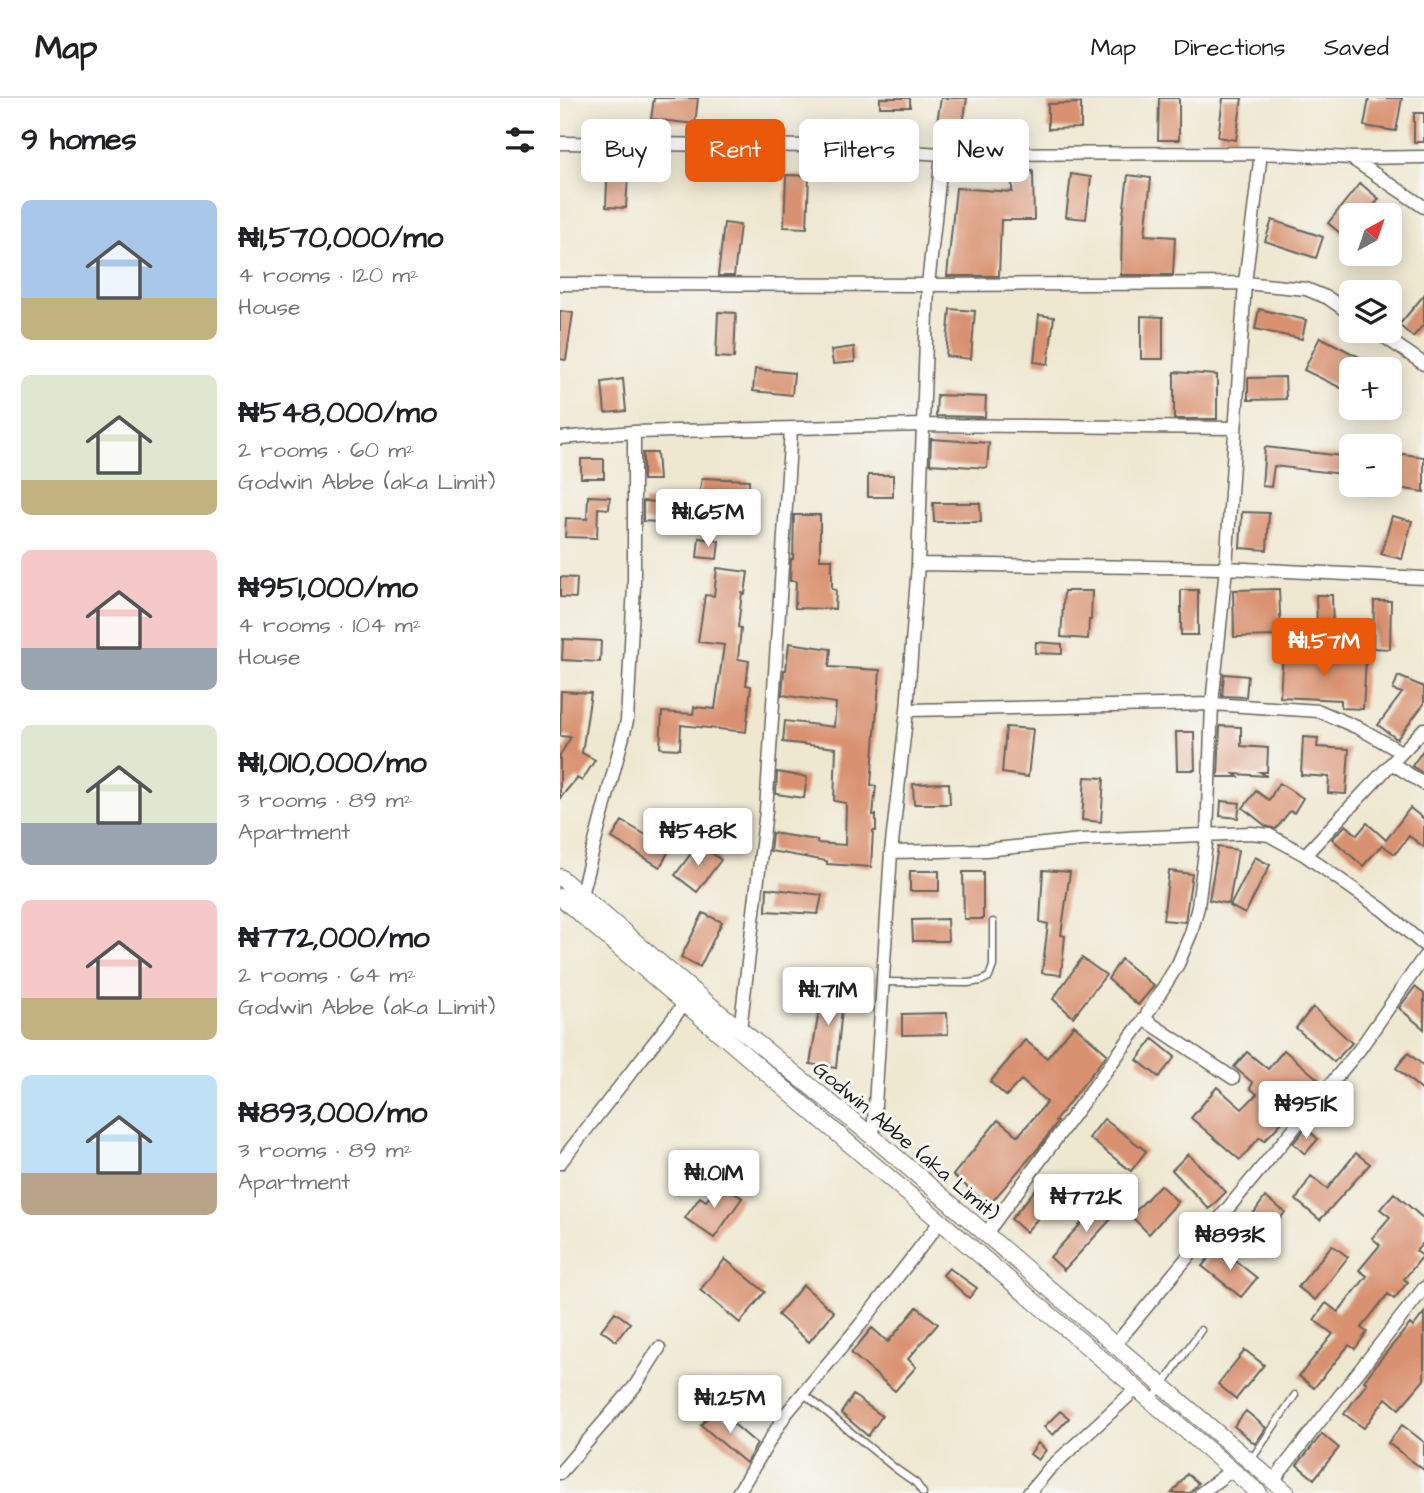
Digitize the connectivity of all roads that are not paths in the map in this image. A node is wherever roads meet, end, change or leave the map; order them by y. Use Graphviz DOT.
graph roads {
  1 [pos="560,143"];
  2 [pos="933,153"];
  3 [pos="1261,153"];
  4 [pos="1029,154"];
  5 [pos="1424,157"];
  6 [pos="1351,158"];
  7 [pos="939,182"];
  8 [pos="1424,207"];
  9 [pos="560,284"];
  10 [pos="1245,284"];
  11 [pos="928,285"];
  12 [pos="1339,306"];
  13 [pos="1393,343"];
  14 [pos="1424,365"];
  15 [pos="923,425"];
  16 [pos="1235,428"];
  17 [pos="791,429"];
  18 [pos="634,432"];
  19 [pos="560,438"];
  20 [pos="918,564"];
  21 [pos="1226,568"];
  22 [pos="1424,578"];
  23 [pos="1212,704"];
  24 [pos="907,710"];
  25 [pos="1424,729"];
  26 [pos="1397,758"];
  27 [pos="1424,784"];
  28 [pos="1207,836"];
  29 [pos="891,852"];
  30 [pos="1305,855"];
  31 [pos="560,877"];
  32 [pos="581,895"];
  33 [pos="560,897"];
  34 [pos="993,922"];
  35 [pos="1424,945"];
  36 [pos="1424,957"];
  37 [pos="883,982"];
  38 [pos="689,998"];
  39 [pos="1144,1019"];
  40 [pos="740,1030"];
  41 [pos="1233,1078"];
  42 [pos="845,1116"];
  43 [pos="834,1130"];
  44 [pos="873,1137"];
  45 [pos="563,1155"];
  46 [pos="940,1222"];
  47 [pos="985,1235"];
  48 [pos="1424,1288"];
  49 [pos="1201,1330"];
  50 [pos="1114,1346"];
  51 [pos="659,1348"];
  52 [pos="1162,1386"];
  53 [pos="1136,1389"];
  54 [pos="803,1392"];
  55 [pos="1295,1395"];
  56 [pos="1150,1401"];
  57 [pos="1250,1461"];
  58 [pos="1233,1469"];
  59 [pos="560,1473"];
  60 [pos="1273,1481"];
  61 [pos="738,1493"];
  62 [pos="923,1493"];
  63 [pos="1029,1493"];
  64 [pos="1201,1493"];
  65 [pos="1259,1493"];
  66 [pos="1287,1493"];
  1 -- 2 [label="street"];
  3 -- 4 [label="street"];
  3 -- 6 [label="street"];
  3 -- 10 [label="street"];
  5 -- 6 [label="street"];
  6 -- 8 [label="street"];
  7 -- 11 [label="street"];
  9 -- 11 [label="street"];
  10 -- 11 [label="street"];
  10 -- 12 [label="street"];
  10 -- 16 [label="street"];
  11 -- 15 [label="street"];
  13 -- 14 [label="street"];
  15 -- 16 [label="street"];
  15 -- 17 [label="street"];
  15 -- 20 [label="street"];
  16 -- 21 [label="street"];
  17 -- 18 [label="street"];
  17 -- 40 [label="street"];
  18 -- 19 [label="street"];
  18 -- 32 [label="street"];
  20 -- 21 [label="street"];
  20 -- 24 [label="street"];
  21 -- 22 [label="street"];
  21 -- 23 [label="street"];
  23 -- 24 [label="street"];
  23 -- 26 [label="street"];
  23 -- 28 [label="street"];
  24 -- 29 [label="street"];
  25 -- 26 [label="street"];
  26 -- 27 [label="street"];
  26 -- 30 [label="street"];
  28 -- 29 [label="street"];
  28 -- 30 [label="street"];
  28 -- 39 [label="street"];
  29 -- 37 [label="street"];
  30 -- 35 [label="street"];
  31 -- 32 [label="street, Godwin Abbe (aka Limit)"];
  32 -- 38 [label="street, Godwin Abbe (aka Limit)"];
  33 -- 38 [label="street, Godwin Abbe (aka Limit)"];
  34 -- 37 [label="lane"];
  36 -- 50 [label="street"];
  37 -- 44 [label="street"];
  38 -- 40 [label="street, Godwin Abbe (aka Limit)"];
  38 -- 43 [label="street, Godwin Abbe (aka Limit)"];
  38 -- 45 [label="street"];
  39 -- 41 [label="street"];
  39 -- 47 [label="street"];
  40 -- 42 [label="street, Godwin Abbe (aka Limit)"];
  42 -- 43 [label="street"];
  42 -- 44 [label="street, Godwin Abbe (aka Limit)"];
  43 -- 46 [label="street, Godwin Abbe (aka Limit)"];
  44 -- 47 [label="street, Godwin Abbe (aka Limit)"];
  46 -- 53 [label="street, Godwin Abbe (aka Limit)"];
  46 -- 54 [label="street"];
  47 -- 50 [label="street, Godwin Abbe (aka Limit)"];
  48 -- 60 [label="street"];
  49 -- 52 [label="lane"];
  50 -- 52 [label="street, Godwin Abbe (aka Limit)"];
  51 -- 59 [label="street"];
  52 -- 56 [label="lane"];
  52 -- 57 [label="street, Godwin Abbe (aka Limit)"];
  53 -- 56 [label="street, Godwin Abbe (aka Limit)"];
  53 -- 63 [label="street"];
  54 -- 61 [label="street"];
  54 -- 62 [label="lane"];
  55 -- 57 [label="lane"];
  56 -- 58 [label="street, Godwin Abbe (aka Limit)"];
  57 -- 60 [label="street, Godwin Abbe (aka Limit)"];
  58 -- 64 [label="street"];
  58 -- 65 [label="street, Godwin Abbe (aka Limit)"];
  60 -- 66 [label="street, Godwin Abbe (aka Limit)"];
}
